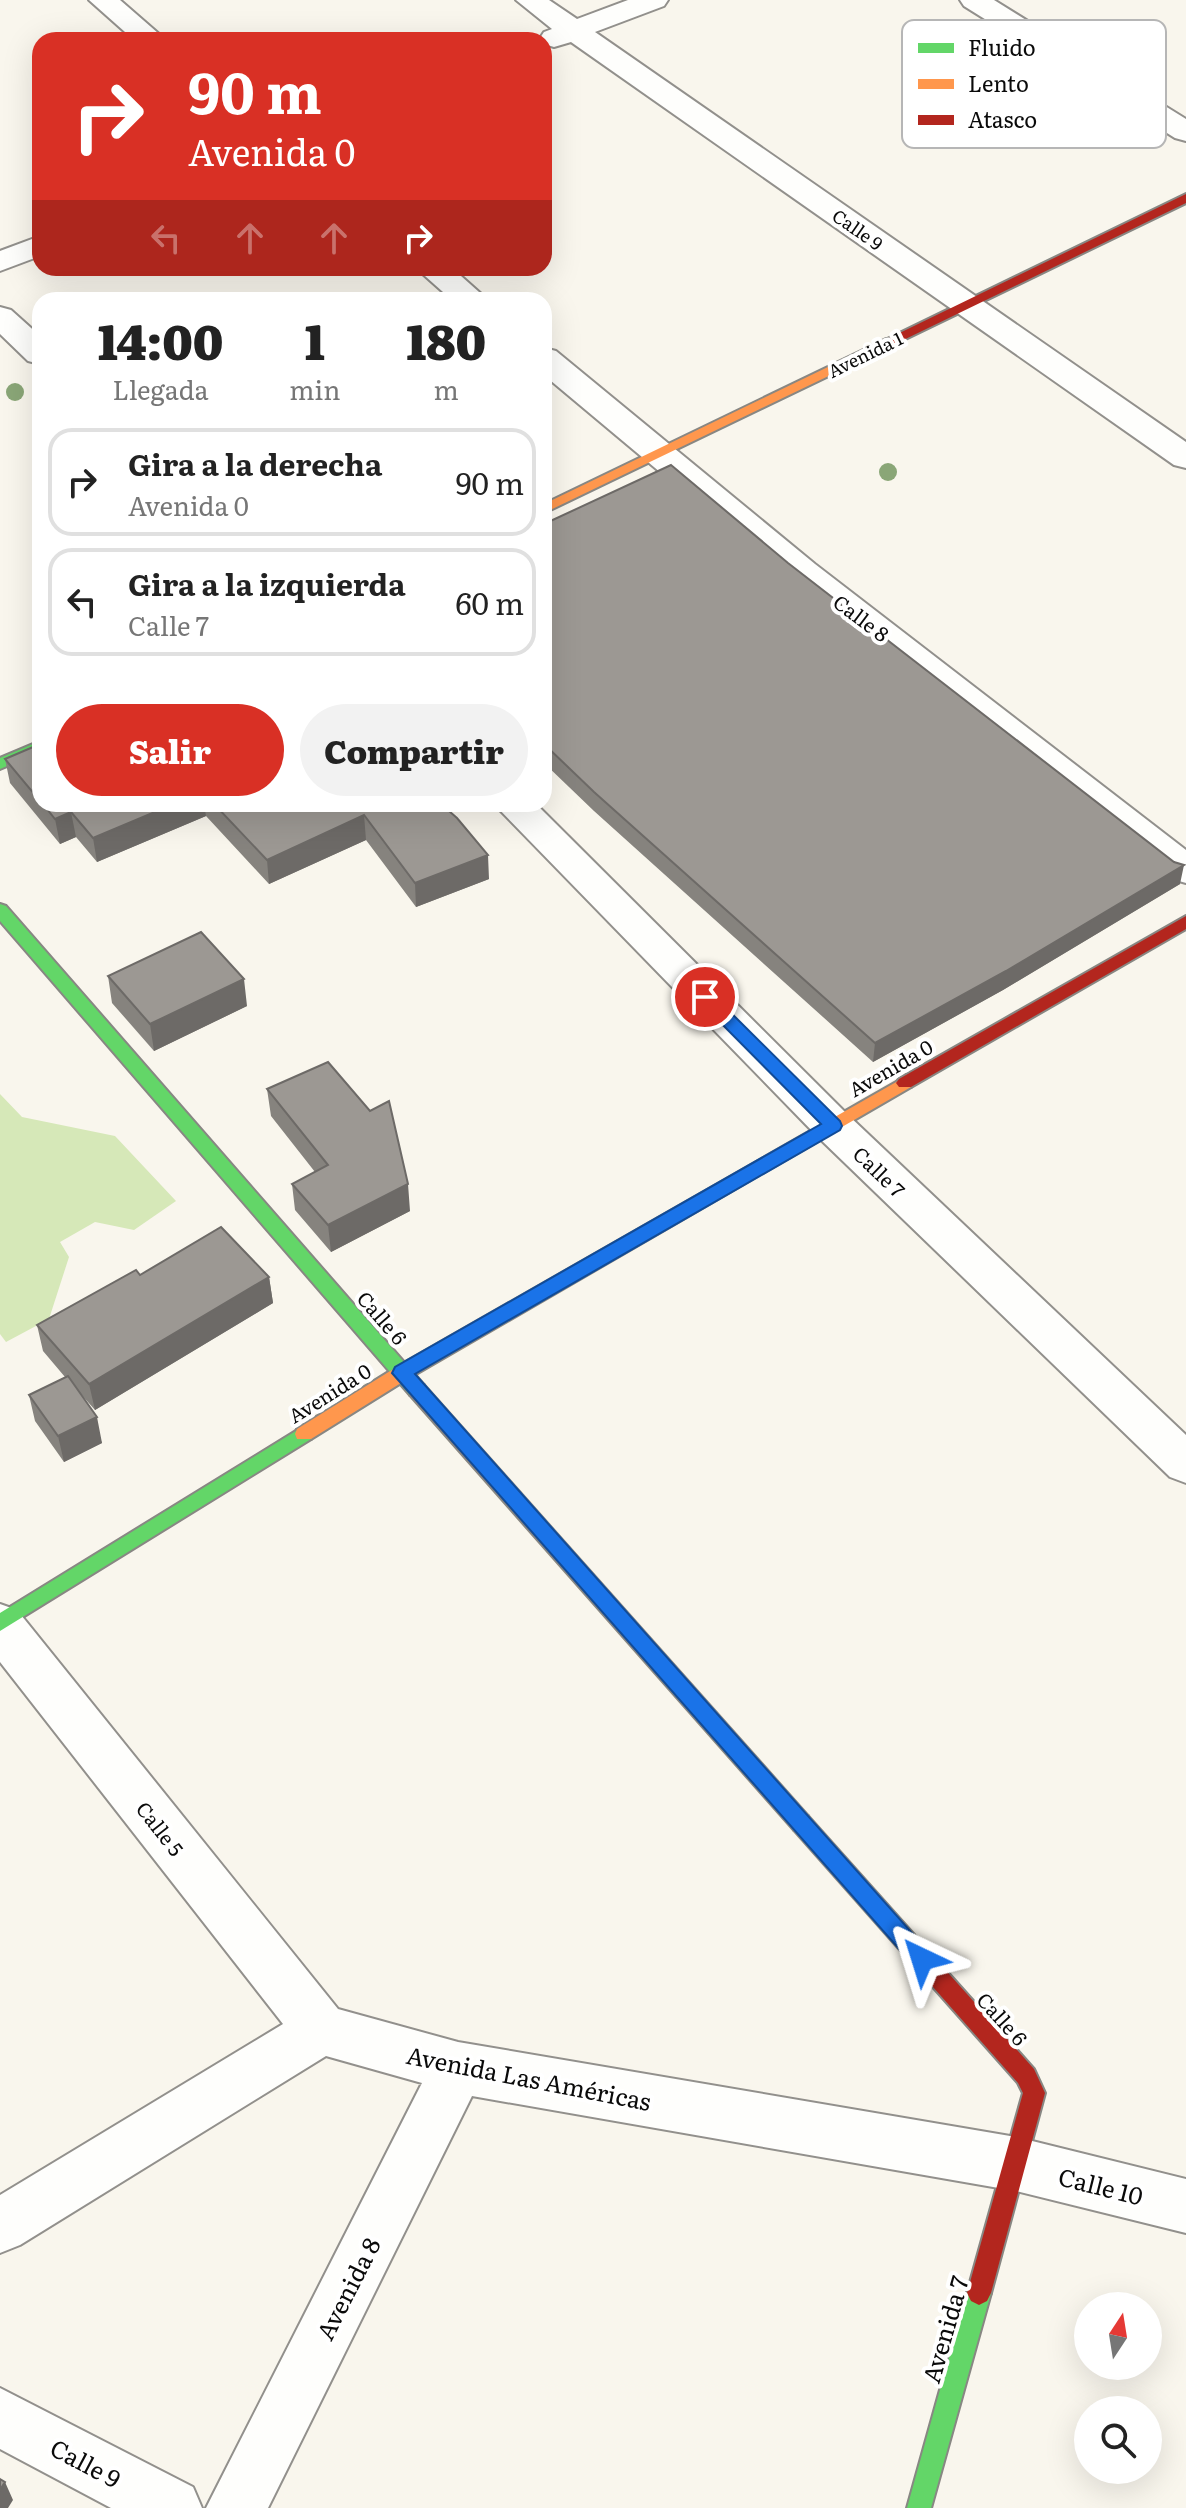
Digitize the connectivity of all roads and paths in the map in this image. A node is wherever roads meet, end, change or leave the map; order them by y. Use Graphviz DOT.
graph roads {
  1 [pos="103,0"];
  2 [pos="530,0"];
  3 [pos="654,0"];
  4 [pos="974,0"];
  5 [pos="1006,20"];
  6 [pos="142,32"];
  7 [pos="558,36"];
  8 [pos="1166,120"];
  9 [pos="1186,132"];
  10 [pos="1186,198"];
  11 [pos="32,248"];
  12 [pos="0,262"];
  13 [pos="442,276"];
  14 [pos="462,292"];
  15 [pos="967,305"];
  16 [pos="0,317"];
  17 [pos="32,347"];
  18 [pos="552,364"];
  19 [pos="661,452"];
  20 [pos="1186,458"];
  21 [pos="552,505"];
  22 [pos="32,750"];
  23 [pos="0,764"];
  24 [pos="521,812"];
  25 [pos="1186,870"];
  26 [pos="0,910"];
  27 [pos="1186,922"];
  28 [pos="833,1126"];
  29 [pos="402,1373"];
  30 [pos="1186,1464"];
  31 [pos="0,1624"];
  32 [pos="321,2030"];
  33 [pos="458,2068"];
  34 [pos="1016,2164"];
  35 [pos="1186,2206"];
  36 [pos="0,2226"];
  37 [pos="0,2417"];
  38 [pos="172,2508"];
  39 [pos="236,2508"];
  40 [pos="919,2508"];
  1 -- 6 [label="street"];
  2 -- 7 [label="street, Calle 9"];
  3 -- 7 [label="street"];
  4 -- 5 [label="street"];
  7 -- 15 [label="street, Calle 9"];
  8 -- 9 [label="street"];
  10 -- 15 [label="street, Avenida 1"];
  11 -- 12 [label="street"];
  13 -- 14 [label="street"];
  15 -- 19 [label="street, Avenida 1"];
  15 -- 20 [label="street, Calle 9"];
  16 -- 17 [label="street"];
  18 -- 19 [label="street, Calle 8"];
  19 -- 21 [label="street, Avenida 1"];
  19 -- 25 [label="street, Calle 8"];
  22 -- 23 [label="street"];
  24 -- 28 [label="street, Calle 7"];
  26 -- 29 [label="street, Calle 6"];
  27 -- 28 [label="street, Avenida 0"];
  28 -- 29 [label="street, Avenida 0"];
  28 -- 30 [label="street, Calle 7"];
  29 -- 31 [label="street, Avenida 0"];
  29 -- 34 [label="street, Calle 6"];
  31 -- 32 [label="street, Calle 5"];
  32 -- 33 [label="street, Avenida Las Américas"];
  32 -- 36 [label="street"];
  33 -- 34 [label="street, Avenida Las Américas"];
  33 -- 39 [label="street, Avenida 8"];
  34 -- 35 [label="street, Calle 10"];
  34 -- 40 [label="street, Avenida 7"];
  37 -- 38 [label="street, Calle 9"];
}
